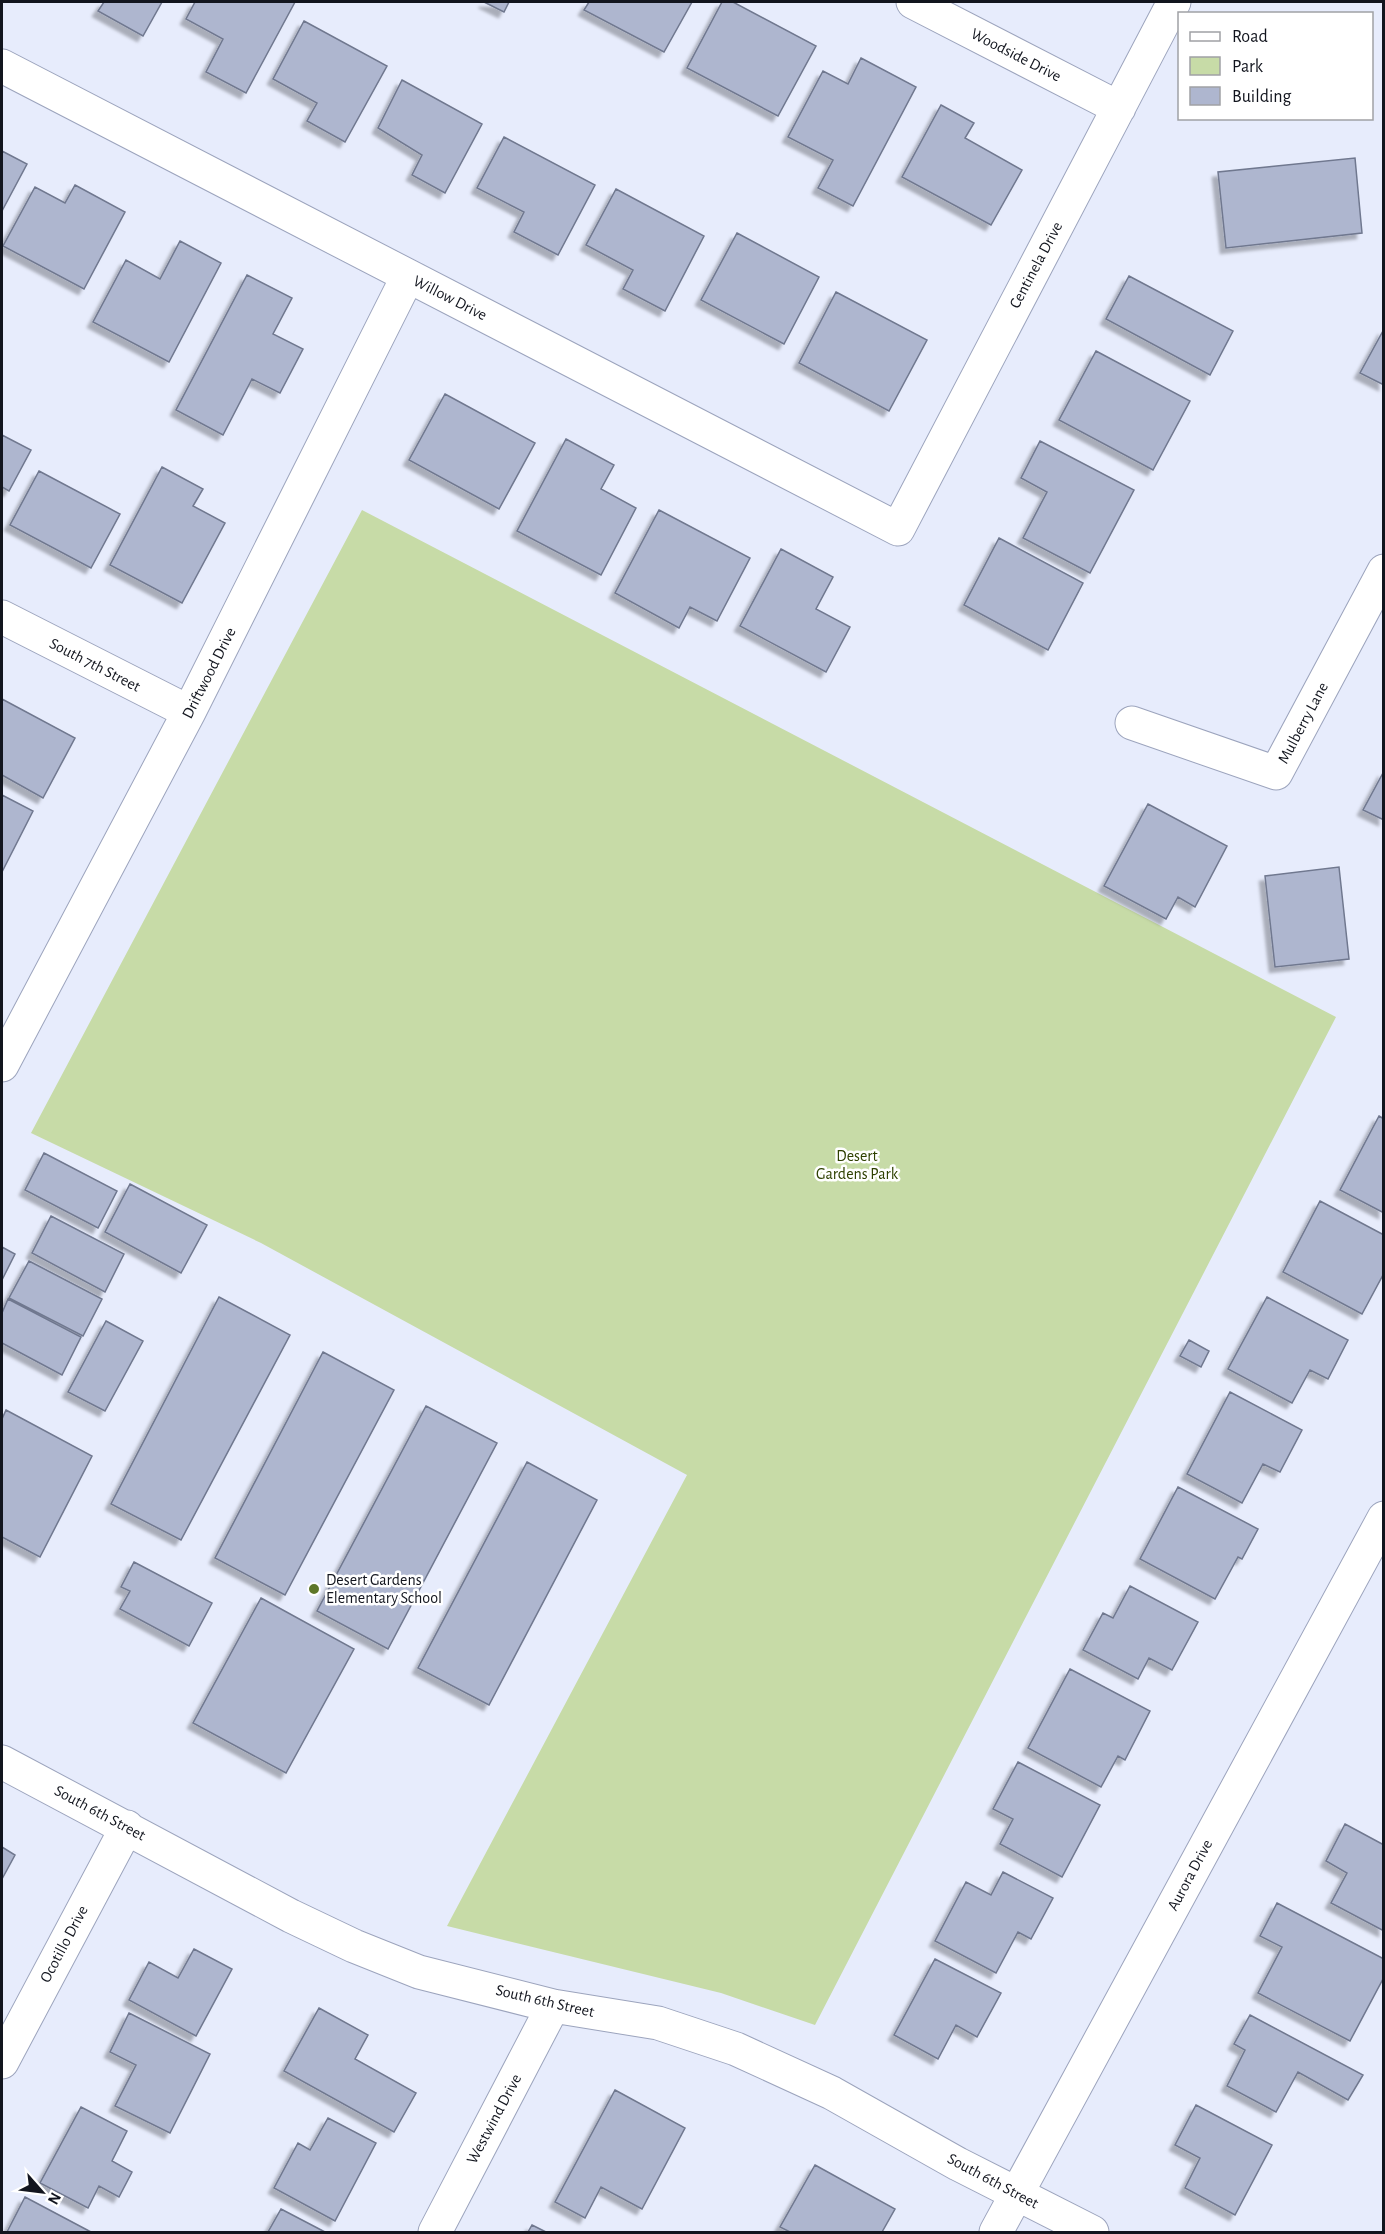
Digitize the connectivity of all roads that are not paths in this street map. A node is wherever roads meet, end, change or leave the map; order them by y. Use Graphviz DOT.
graph roads {
  1 [pos="913,2"];
  2 [pos="1174,2"];
  3 [pos="2,66"];
  4 [pos="1119,108"];
  5 [pos="408,276"];
  6 [pos="898,529"];
  7 [pos="1383,571"];
  8 [pos="2,617"];
  9 [pos="189,712"];
  10 [pos="1132,723"];
  11 [pos="2,1065"];
  12 [pos="1383,1518"];
  13 [pos="2,1762"];
  14 [pos="127,1827"];
  15 [pos="553,2006"];
  16 [pos="2,2062"];
  17 [pos="1017,2194"];
  18 [pos="435,2232"];
  19 [pos="996,2232"];
  20 [pos="1092,2232"];
  1 -- 4 [label="street, Woodside Drive"];
  2 -- 4 [label="street, Centinela Drive"];
  3 -- 5 [label="street, Willow Drive"];
  4 -- 6 [label="street, Centinela Drive"];
  5 -- 6 [label="street, Willow Drive"];
  5 -- 9 [label="street, Driftwood Drive"];
  7 -- 10 [label="street, Mulberry Lane"];
  8 -- 9 [label="street, South 7th Street"];
  9 -- 11 [label="street, Driftwood Drive"];
  12 -- 17 [label="street, Aurora Drive"];
  13 -- 14 [label="street, South 6th Street"];
  14 -- 15 [label="street, South 6th Street"];
  14 -- 16 [label="street, Ocotillo Drive"];
  15 -- 17 [label="street, South 6th Street"];
  15 -- 18 [label="street, Westwind Drive"];
  17 -- 19 [label="street, Aurora Drive"];
  17 -- 20 [label="street, South 6th Street"];
}
